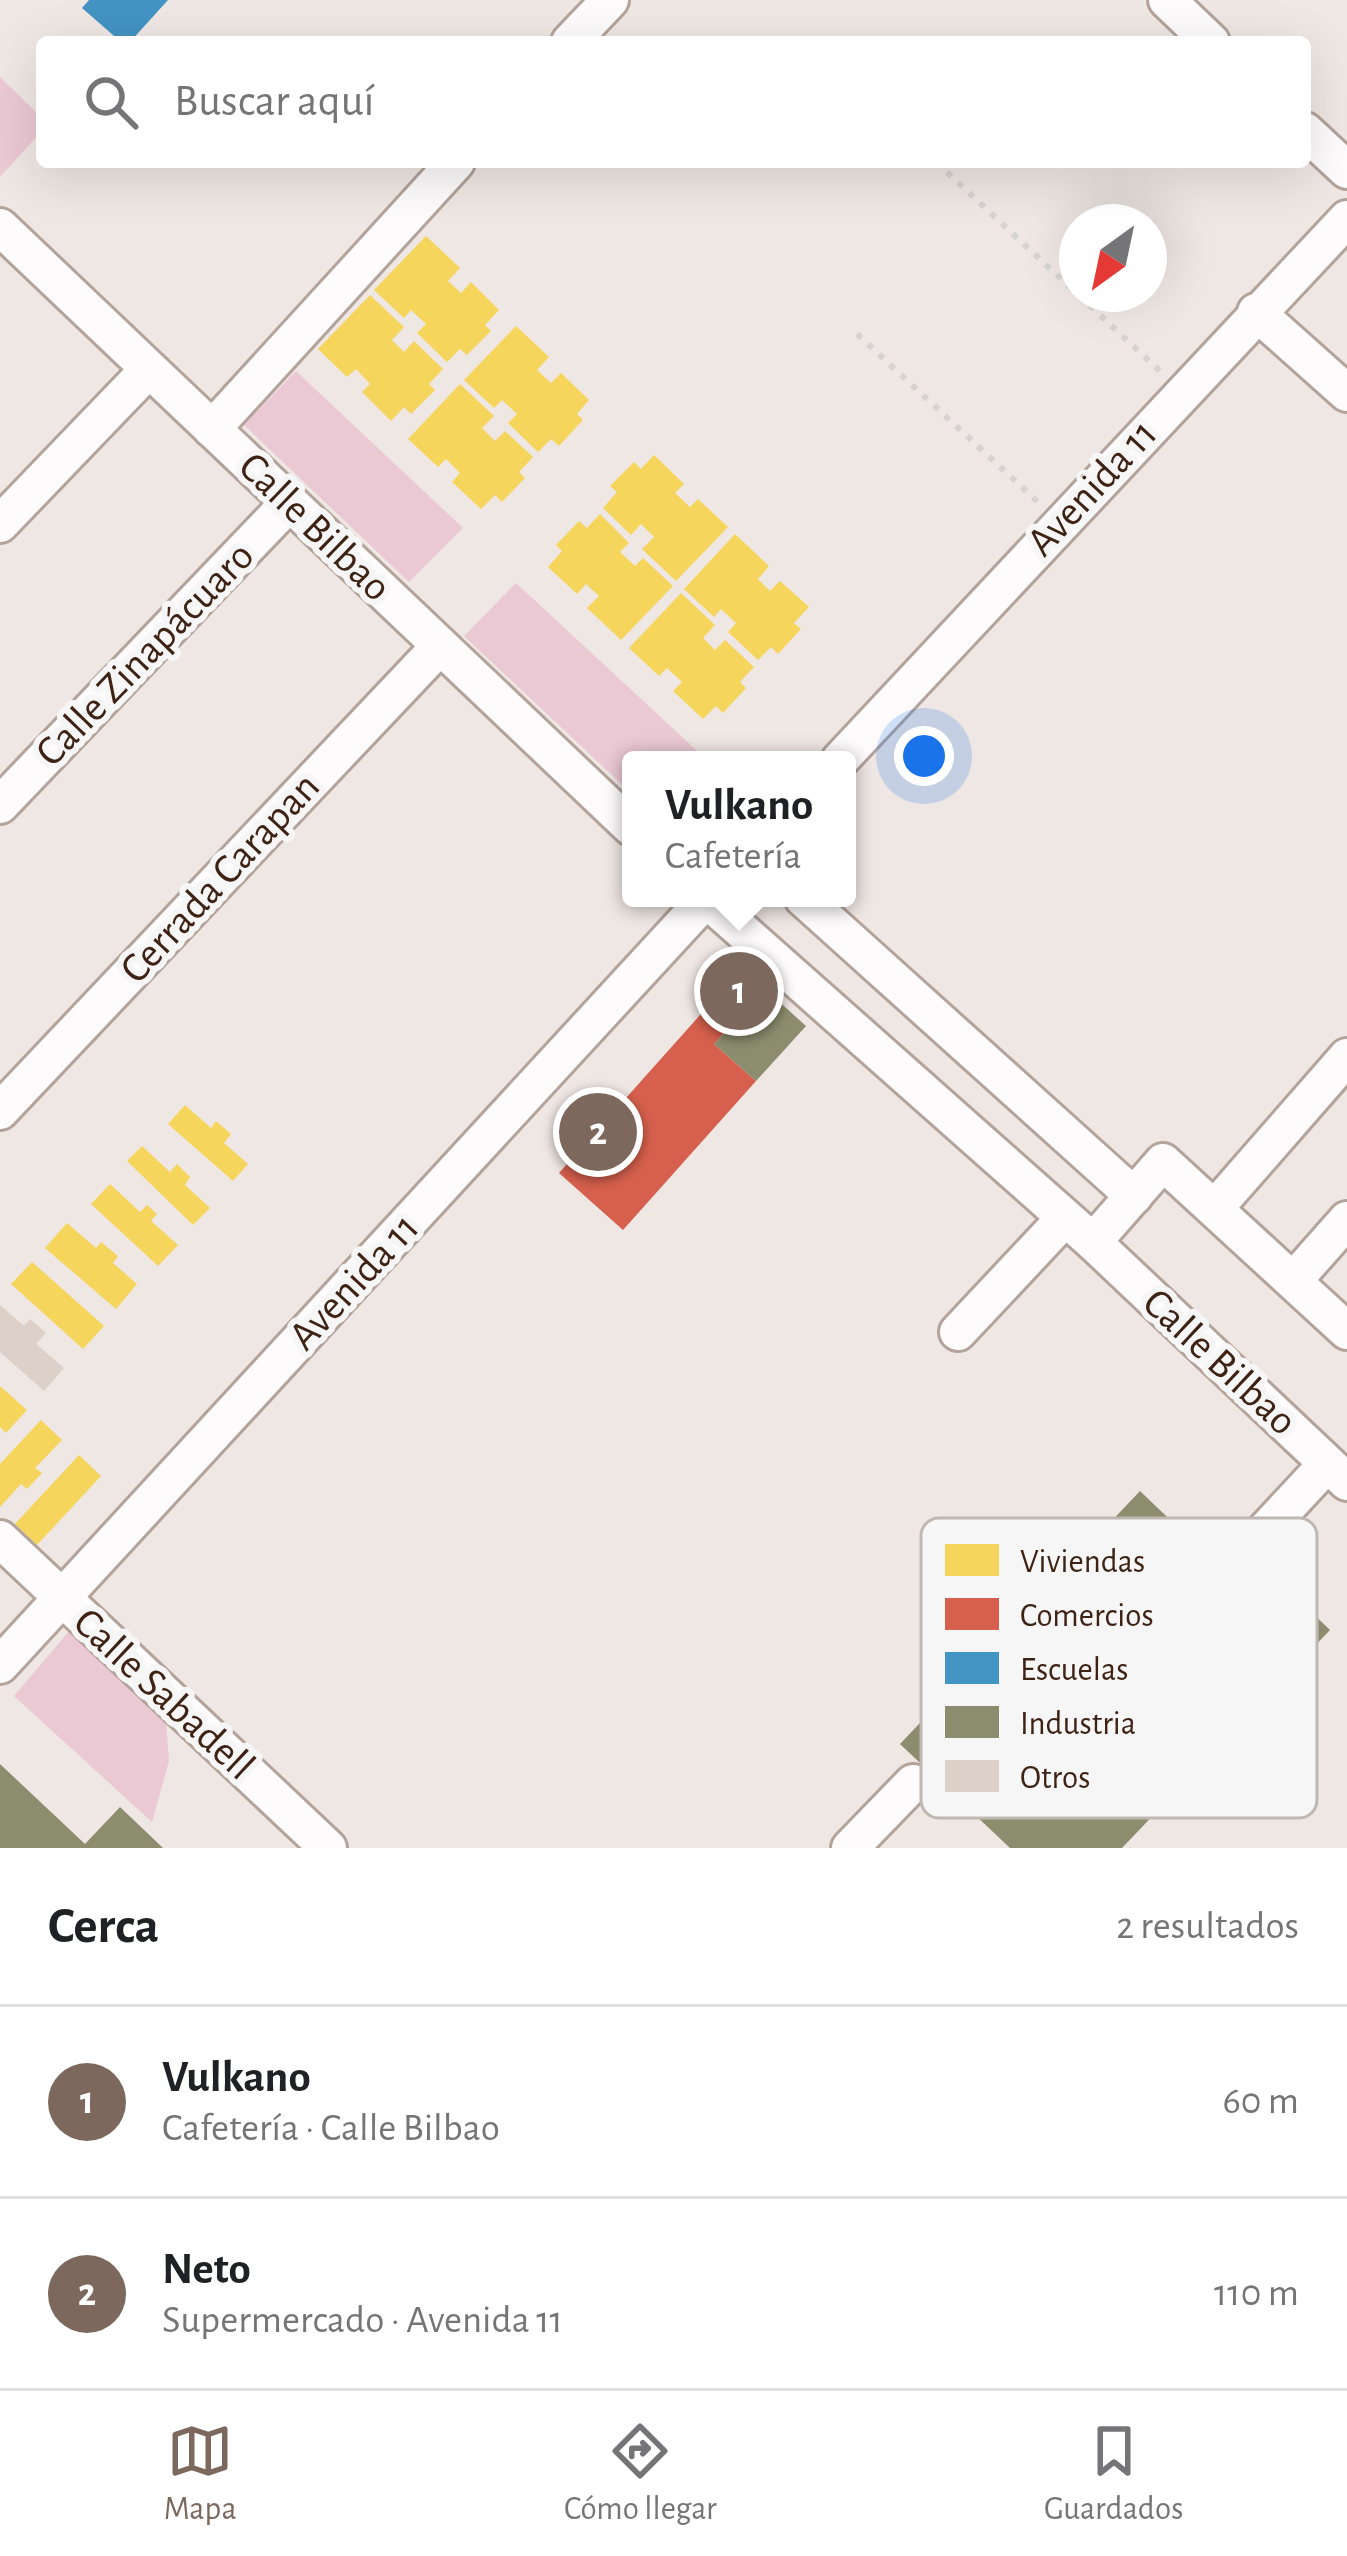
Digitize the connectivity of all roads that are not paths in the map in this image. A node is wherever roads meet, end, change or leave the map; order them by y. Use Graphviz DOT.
graph roads {
  1 [pos="610,0"];
  2 [pos="1167,0"];
  3 [pos="576,36"];
  4 [pos="1205,36"];
  5 [pos="1311,136"];
  6 [pos="451,168"];
  7 [pos="1347,170"];
  8 [pos="1347,219"];
  9 [pos="3,237"];
  10 [pos="1256,313"];
  11 [pos="149,369"];
  12 [pos="1347,393"];
  13 [pos="212,429"];
  14 [pos="290,502"];
  15 [pos="0,524"];
  16 [pos="440,646"];
  17 [pos="848,751"];
  18 [pos="0,805"];
  19 [pos="622,818"];
  20 [pos="698,907"];
  21 [pos="716,907"];
  22 [pos="812,907"];
  23 [pos="1347,1057"];
  24 [pos="0,1111"];
  25 [pos="1134,1196"];
  26 [pos="1215,1208"];
  27 [pos="1065,1218"];
  28 [pos="1347,1220"];
  29 [pos="1093,1242"];
  30 [pos="1294,1281"];
  31 [pos="1347,1330"];
  32 [pos="958,1332"];
  33 [pos="1337,1473"];
  34 [pos="1292,1518"];
  35 [pos="0,1539"];
  36 [pos="64,1599"];
  37 [pos="0,1665"];
  38 [pos="913,1783"];
  39 [pos="328,1848"];
  40 [pos="850,1848"];
  1 -- 3 [label="street"];
  2 -- 4 [label="street"];
  5 -- 7 [label="street"];
  6 -- 13 [label="street"];
  8 -- 10 [label="street, Avenida 11"];
  9 -- 11 [label="street, Calle Bilbao"];
  10 -- 12 [label="street"];
  10 -- 17 [label="street, Avenida 11"];
  11 -- 13 [label="street, Calle Bilbao"];
  11 -- 15 [label="street"];
  13 -- 14 [label="street, Calle Bilbao"];
  14 -- 16 [label="street, Calle Bilbao"];
  14 -- 18 [label="street, Calle Zinapácuaro"];
  16 -- 19 [label="street, Calle Bilbao"];
  16 -- 24 [label="street, Cerrada Carapan"];
  20 -- 36 [label="street, Avenida 11"];
  21 -- 27 [label="street, Calle Bilbao"];
  22 -- 25 [label="street"];
  23 -- 26 [label="street"];
  25 -- 26 [label="street"];
  25 -- 29 [label="street"];
  26 -- 30 [label="street"];
  27 -- 29 [label="street, Calle Bilbao"];
  27 -- 32 [label="street"];
  28 -- 30 [label="street"];
  29 -- 33 [label="street, Calle Bilbao"];
  30 -- 31 [label="street"];
  33 -- 34 [label="street"];
  35 -- 36 [label="street, Calle Sabadell"];
  36 -- 37 [label="street, Avenida 11"];
  36 -- 39 [label="street, Calle Sabadell"];
  38 -- 40 [label="street"];
}
